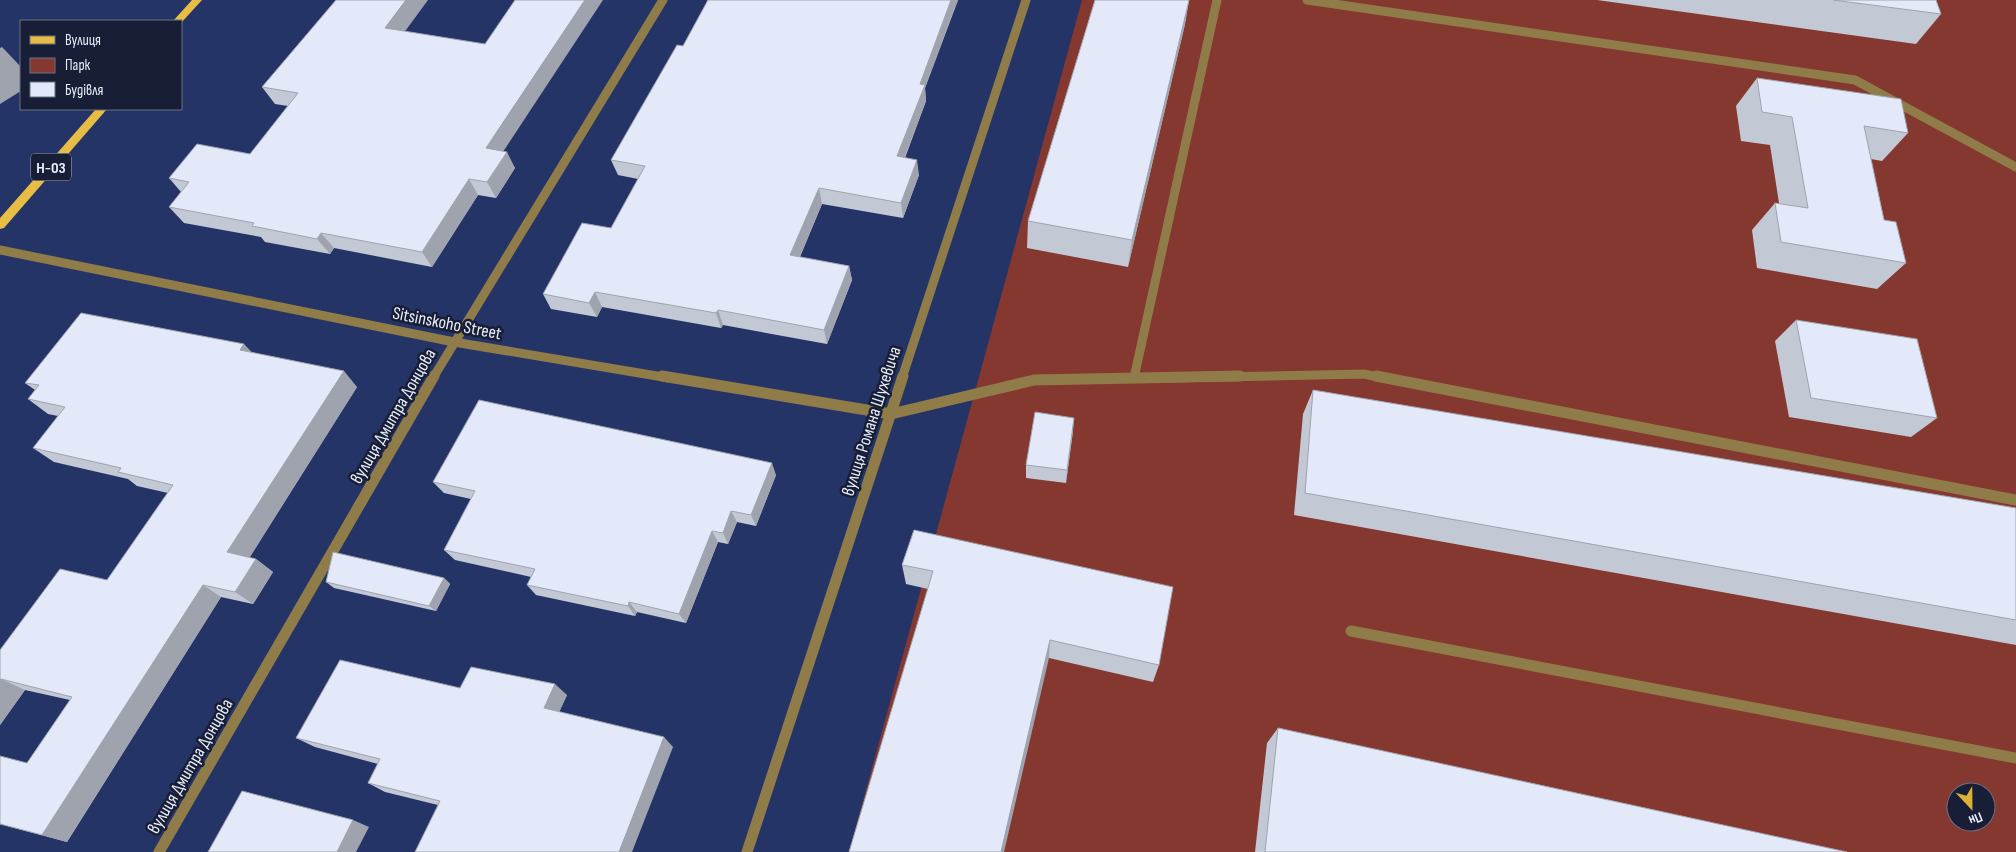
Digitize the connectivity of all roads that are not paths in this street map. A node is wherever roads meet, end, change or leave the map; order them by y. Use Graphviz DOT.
graph roads {
  1 [pos="197,0"];
  2 [pos="663,0"];
  3 [pos="1026,0"];
  4 [pos="1217,0"];
  5 [pos="1307,0"];
  6 [pos="179,20"];
  7 [pos="101,110"];
  8 [pos="2016,167"];
  9 [pos="0,226"];
  10 [pos="0,250"];
  11 [pos="454,342"];
  12 [pos="1134,378"];
  13 [pos="890,414"];
  14 [pos="2016,500"];
  15 [pos="1351,631"];
  16 [pos="2016,758"];
  17 [pos="159,852"];
  18 [pos="747,852"];
  1 -- 6 [label="main road"];
  2 -- 11 [label="street, вулиця Дмитра Донцова"];
  3 -- 13 [label="street, вулиця Романа Шухевича"];
  4 -- 12 [label="street"];
  5 -- 8 [label="street"];
  7 -- 9 [label="main road, Н-03"];
  10 -- 11 [label="street, Sitsinskoho Street"];
  11 -- 13 [label="street, Sitsinskoho Street"];
  11 -- 17 [label="street, вулиця Дмитра Донцова"];
  12 -- 13 [label="street"];
  12 -- 14 [label="street"];
  13 -- 18 [label="street, вулиця Романа Шухевича"];
  15 -- 16 [label="street"];
}
